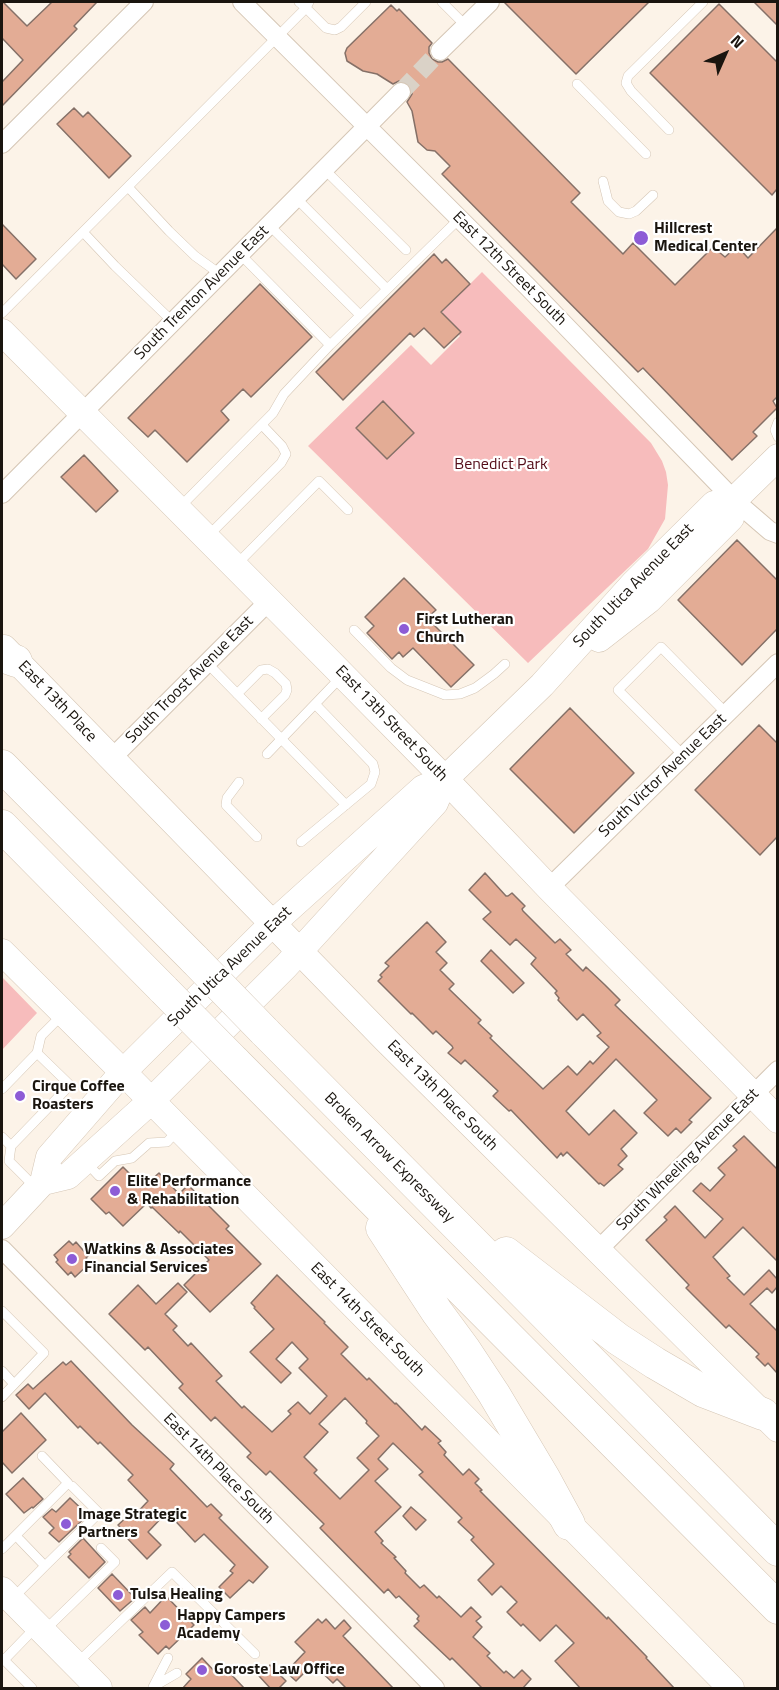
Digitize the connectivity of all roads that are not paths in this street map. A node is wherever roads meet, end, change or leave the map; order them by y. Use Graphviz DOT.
graph roads {
  1 [pos="144,2"];
  2 [pos="242,2"];
  3 [pos="366,2"];
  4 [pos="442,2"];
  5 [pos="490,2"];
  6 [pos="703,2"];
  7 [pos="305,4"];
  8 [pos="466,26"];
  9 [pos="277,36"];
  10 [pos="441,51"];
  11 [pos="577,84"];
  12 [pos="401,92"];
  13 [pos="366,127"];
  14 [pos="669,130"];
  15 [pos="2,144"];
  16 [pos="646,154"];
  17 [pos="324,169"];
  18 [pos="603,181"];
  19 [pos="128,187"];
  20 [pos="653,195"];
  21 [pos="296,198"];
  22 [pos="459,219"];
  23 [pos="269,225"];
  24 [pos="83,232"];
  25 [pos="406,250"];
  26 [pos="240,254"];
  27 [pos="220,274"];
  28 [pos="387,289"];
  29 [pos="2,313"];
  30 [pos="360,315"];
  31 [pos="172,322"];
  32 [pos="2,332"];
  33 [pos="330,345"];
  34 [pos="82,414"];
  35 [pos="777,422"];
  36 [pos="262,425"];
  37 [pos="777,437"];
  38 [pos="777,457"];
  39 [pos="2,494"];
  40 [pos="734,500"];
  41 [pos="177,509"];
  42 [pos="348,510"];
  43 [pos="777,534"];
  44 [pos="206,539"];
  45 [pos="234,567"];
  46 [pos="268,602"];
  47 [pos="354,630"];
  48 [pos="6,654"];
  49 [pos="207,663"];
  50 [pos="777,663"];
  51 [pos="505,664"];
  52 [pos="342,675"];
  53 [pos="237,694"];
  54 [pos="315,704"];
  55 [pos="727,714"];
  56 [pos="261,719"];
  57 [pos="281,739"];
  58 [pos="267,754"];
  59 [pos="684,756"];
  60 [pos="112,758"];
  61 [pos="2,766"];
  62 [pos="445,779"];
  63 [pos="239,782"];
  64 [pos="346,805"];
  65 [pos="2,826"];
  66 [pos="257,837"];
  67 [pos="301,842"];
  68 [pos="549,888"];
  69 [pos="272,924"];
  70 [pos="2,952"];
  71 [pos="300,952"];
  72 [pos="63,1013"];
  73 [pos="37,1053"];
  74 [pos="777,1070"];
  75 [pos="123,1072"];
  76 [pos="2,1089"];
  77 [pos="753,1095"];
  78 [pos="151,1101"];
  79 [pos="777,1120"];
  80 [pos="179,1130"];
  81 [pos="2,1137"];
  82 [pos="11,1146"];
  83 [pos="85,1161"];
  84 [pos="345,1172"];
  85 [pos="40,1185"];
  86 [pos="419,1188"];
  87 [pos="2,1226"];
  88 [pos="2,1250"];
  89 [pos="598,1250"];
  90 [pos="2,1311"];
  91 [pos="2,1371"];
  92 [pos="14,1383"];
  93 [pos="2,1397"];
  94 [pos="770,1422"];
  95 [pos="42,1456"];
  96 [pos="72,1486"];
  97 [pos="569,1524"];
  98 [pos="20,1540"];
  99 [pos="101,1548"];
  100 [pos="2,1549"];
  101 [pos="777,1550"];
  102 [pos="45,1566"];
  103 [pos="6,1595"];
  104 [pos="777,1608"];
  105 [pos="40,1629"];
  106 [pos="255,1654"];
  107 [pos="168,1658"];
  108 [pos="3,1659"];
  109 [pos="75,1664"];
  110 [pos="177,1673"];
  111 [pos="152,1688"];
  112 [pos="32,1689"];
  113 [pos="99,1689"];
  114 [pos="435,1689"];
  115 [pos="731,1689"];
  1 -- 15 [label="street"];
  2 -- 9 [label="street, East 12th Street South"];
  3 -- 7 [label="lane"];
  4 -- 8 [label="lane"];
  5 -- 8 [label="street"];
  6 -- 14 [label="lane"];
  7 -- 9 [label="lane"];
  8 -- 10 [label="street"];
  9 -- 13 [label="street, East 12th Street South"];
  9 -- 19 [label="lane"];
  11 -- 16 [label="lane"];
  12 -- 13 [label="street, South Trenton Avenue East"];
  13 -- 17 [label="street, South Trenton Avenue East"];
  13 -- 22 [label="street, East 12th Street South"];
  17 -- 21 [label="street, South Trenton Avenue East"];
  17 -- 25 [label="lane"];
  18 -- 20 [label="lane"];
  19 -- 24 [label="lane"];
  19 -- 27 [label="lane"];
  21 -- 23 [label="street, South Trenton Avenue East"];
  21 -- 28 [label="lane"];
  22 -- 28 [label="lane"];
  22 -- 40 [label="street, East 12th Street South"];
  23 -- 26 [label="street, South Trenton Avenue East"];
  23 -- 30 [label="lane"];
  24 -- 29 [label="lane"];
  24 -- 31 [label="lane"];
  26 -- 27 [label="street, South Trenton Avenue East"];
  26 -- 33 [label="lane"];
  27 -- 31 [label="street, South Trenton Avenue East"];
  28 -- 30 [label="lane"];
  30 -- 33 [label="lane"];
  31 -- 34 [label="street, South Trenton Avenue East"];
  32 -- 34 [label="street, East 13th Street South"];
  33 -- 36 [label="lane"];
  34 -- 39 [label="street, South Trenton Avenue East"];
  34 -- 41 [label="street, East 13th Street South"];
  35 -- 37 [label="lane"];
  36 -- 41 [label="lane"];
  36 -- 44 [label="lane"];
  38 -- 40 [label="street, South Utica Avenue East"];
  40 -- 43 [label="street, East 12th Street South"];
  40 -- 62 [label="street, South Utica Avenue East"];
  41 -- 44 [label="street, East 13th Street South"];
  42 -- 45 [label="lane"];
  44 -- 45 [label="street, East 13th Street South"];
  45 -- 46 [label="street, East 13th Street South"];
  46 -- 49 [label="street, South Troost Avenue East"];
  46 -- 52 [label="street, East 13th Street South"];
  47 -- 51 [label="lane"];
  48 -- 60 [label="street, East 13th Place"];
  49 -- 53 [label="lane"];
  49 -- 60 [label="street, South Troost Avenue East"];
  50 -- 55 [label="street, South Victor Avenue East"];
  52 -- 54 [label="lane"];
  52 -- 62 [label="street, East 13th Street South"];
  53 -- 56 [label="lane"];
  53 -- 56 [label="lane"];
  54 -- 57 [label="lane"];
  54 -- 64 [label="lane"];
  55 -- 59 [label="street, South Victor Avenue East"];
  55 -- 59 [label="lane"];
  56 -- 57 [label="lane"];
  57 -- 58 [label="lane"];
  57 -- 64 [label="lane"];
  59 -- 68 [label="street, South Victor Avenue East"];
  60 -- 69 [label="street, East 13th Place South"];
  61 -- 86 [label="highway, Broken Arrow Expressway, bridge"];
  62 -- 68 [label="street, East 13th Street South"];
  62 -- 69 [label="street, South Utica Avenue East"];
  62 -- 71 [label="street, South Utica Avenue East"];
  63 -- 66 [label="lane"];
  64 -- 67 [label="lane"];
  65 -- 84 [label="highway, bridge"];
  68 -- 77 [label="street, East 13th Street South"];
  69 -- 71 [label="street, East 13th Place South"];
  69 -- 75 [label="street, South Utica Avenue East"];
  70 -- 72 [label="street, East 14th Street South"];
  71 -- 78 [label="street, South Utica Avenue East"];
  71 -- 89 [label="street, East 13th Place South"];
  72 -- 73 [label="lane"];
  72 -- 75 [label="street, East 14th Street South"];
  73 -- 76 [label="lane"];
  73 -- 82 [label="lane"];
  74 -- 77 [label="street, South Wheeling Avenue East"];
  75 -- 78 [label="street, East 14th Street South"];
  75 -- 85 [label="street, South Utica Avenue East"];
  77 -- 79 [label="street, East 13th Street South"];
  77 -- 89 [label="street, South Wheeling Avenue East"];
  78 -- 80 [label="street, East 14th Street South"];
  78 -- 83 [label="street, South Utica Avenue East"];
  80 -- 83 [label="lane"];
  80 -- 97 [label="street, East 14th Street South"];
  81 -- 82 [label="lane"];
  82 -- 85 [label="lane"];
  83 -- 85 [label="street, South Utica Avenue East"];
  84 -- 97 [label="highway"];
  84 -- 104 [label="highway"];
  85 -- 87 [label="street, South Utica Avenue East"];
  86 -- 94 [label="highway"];
  86 -- 101 [label="highway, Broken Arrow Expressway"];
  88 -- 114 [label="street, East 14th Place South"];
  89 -- 94 [label="street, East 13th Place South"];
  90 -- 92 [label="lane"];
  91 -- 92 [label="lane"];
  92 -- 93 [label="lane"];
  95 -- 100 [label="lane"];
  96 -- 102 [label="lane"];
  97 -- 115 [label="street, East 14th Street South"];
  98 -- 102 [label="lane"];
  99 -- 105 [label="lane"];
  102 -- 103 [label="lane"];
  103 -- 105 [label="street"];
  105 -- 108 [label="lane"];
  105 -- 109 [label="street"];
  106 -- 109 [label="lane"];
  107 -- 111 [label="lane"];
  108 -- 112 [label="lane"];
  109 -- 113 [label="street"];
  110 -- 111 [label="lane"];
}
